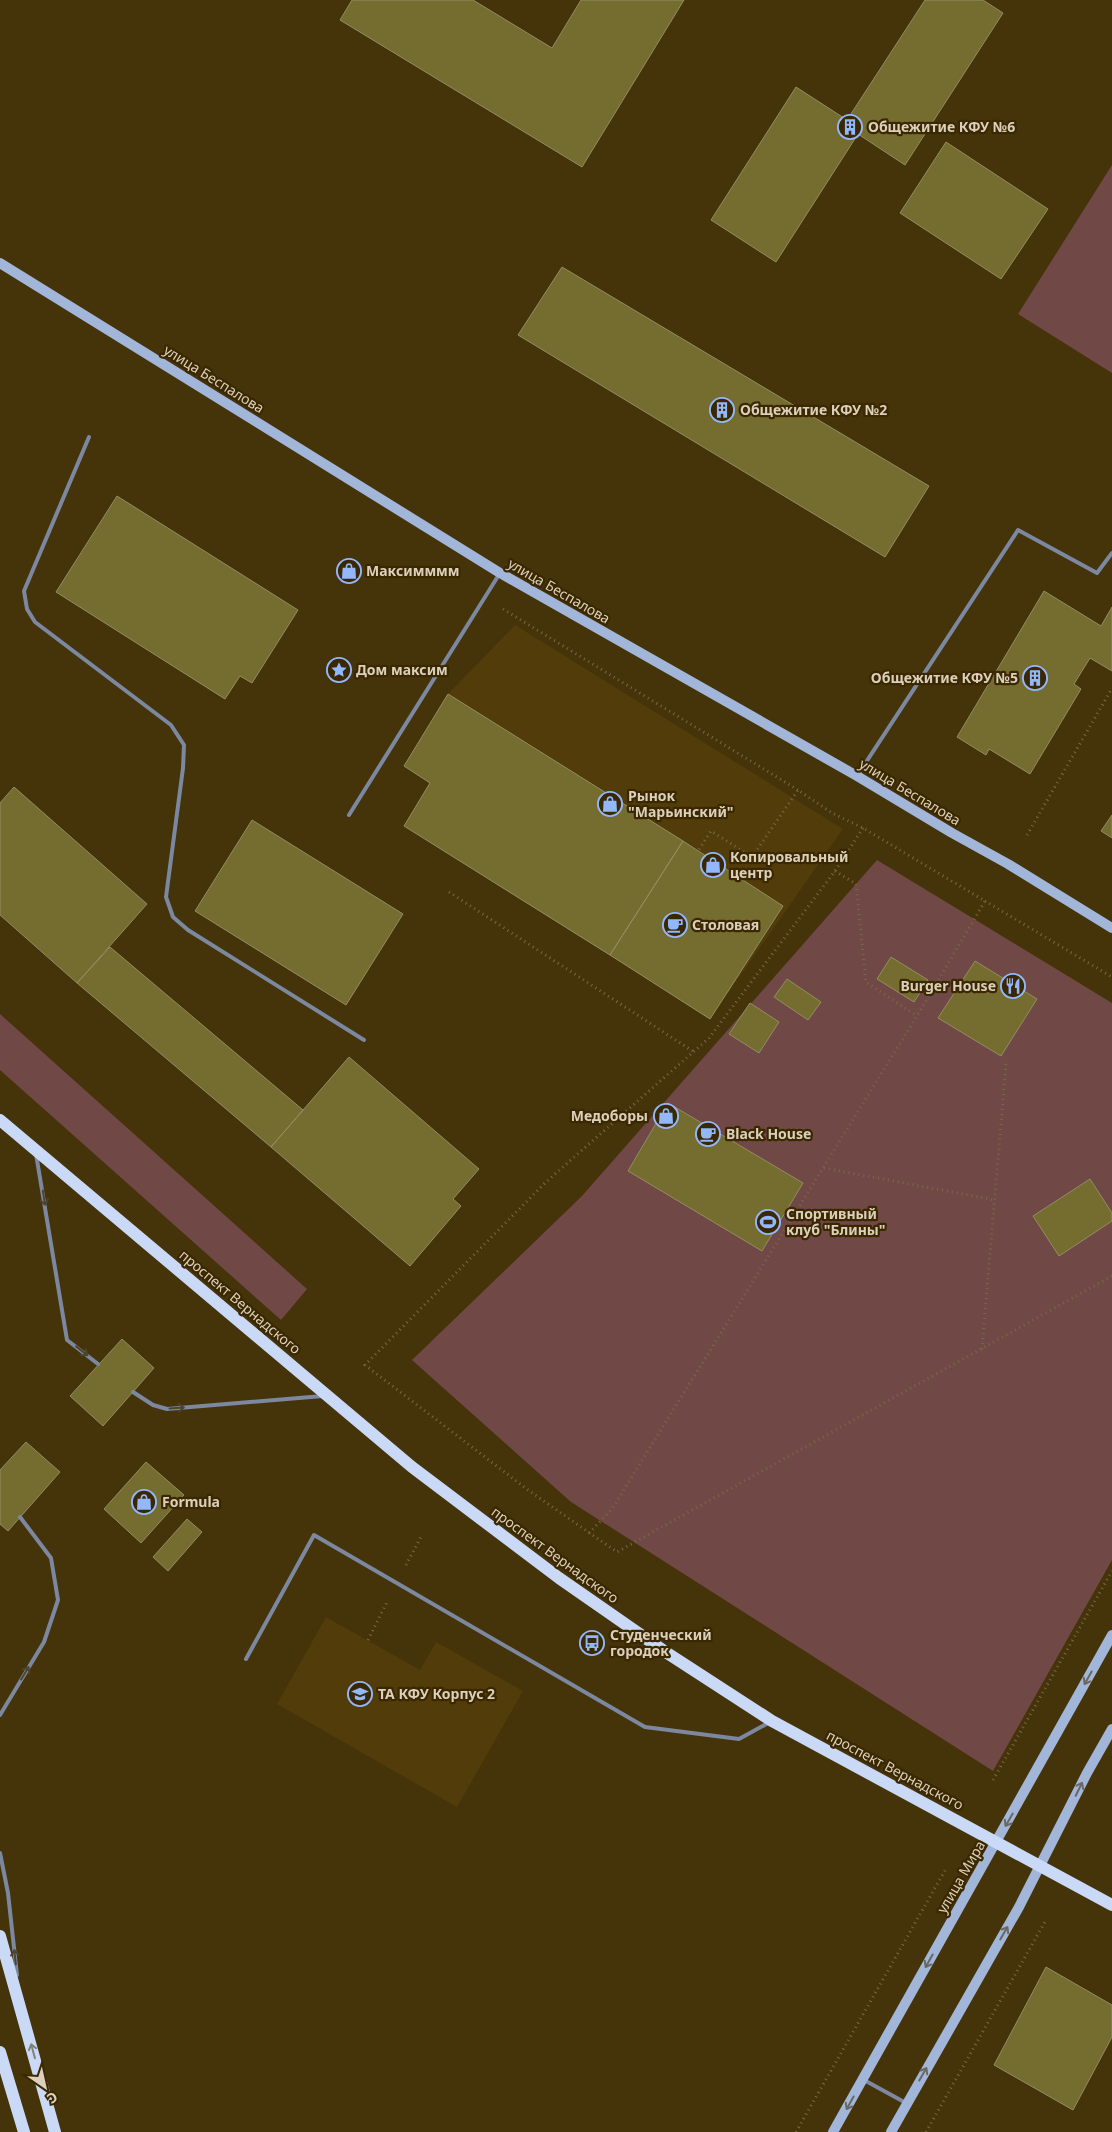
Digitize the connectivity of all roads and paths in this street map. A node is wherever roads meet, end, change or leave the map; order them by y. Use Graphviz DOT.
graph roads {
  1 [pos="0,263"];
  2 [pos="89,437"];
  3 [pos="1112,553"];
  4 [pos="500,573"];
  5 [pos="484,597"];
  6 [pos="1112,690"];
  7 [pos="857,776"];
  8 [pos="798,790"];
  9 [pos="349,815"];
  10 [pos="863,828"];
  11 [pos="1027,835"];
  12 [pos="698,851"];
  13 [pos="835,871"];
  14 [pos="449,892"];
  15 [pos="985,901"];
  16 [pos="1112,928"];
  17 [pos="1112,977"];
  18 [pos="917,1016"];
  19 [pos="364,1040"];
  20 [pos="694,1052"];
  21 [pos="1006,1064"];
  22 [pos="0,1116"];
  23 [pos="0,1120"];
  24 [pos="36,1150"];
  25 [pos="823,1168"];
  26 [pos="995,1200"];
  27 [pos="1112,1276"];
  28 [pos="982,1349"];
  29 [pos="98,1364"];
  30 [pos="133,1392"];
  31 [pos="328,1395"];
  32 [pos="20,1518"];
  33 [pos="589,1533"];
  34 [pos="422,1534"];
  35 [pos="404,1568"];
  36 [pos="1112,1570"];
  37 [pos="389,1598"];
  38 [pos="1112,1635"];
  39 [pos="368,1640"];
  40 [pos="246,1659"];
  41 [pos="0,1714"];
  42 [pos="772,1721"];
  43 [pos="1112,1729"];
  44 [pos="993,1780"];
  45 [pos="997,1842"];
  46 [pos="0,1853"];
  47 [pos="1040,1864"];
  48 [pos="947,1867"];
  49 [pos="1112,1905"];
  50 [pos="1046,1920"];
  51 [pos="0,1936"];
  52 [pos="20,2005"];
  53 [pos="0,2052"];
  54 [pos="863,2080"];
  55 [pos="906,2103"];
  56 [pos="24,2132"];
  57 [pos="55,2132"];
  58 [pos="796,2132"];
  59 [pos="834,2132"];
  60 [pos="891,2132"];
  61 [pos="926,2132"];
  1 -- 4 [label="main road, улица Беспалова"];
  2 -- 19 [label="lane"];
  3 -- 7 [label="lane"];
  4 -- 5 [label="lane"];
  4 -- 7 [label="main road, улица Беспалова"];
  5 -- 8 [label="path"];
  5 -- 9 [label="lane"];
  6 -- 11 [label="path"];
  7 -- 16 [label="main road, улица Беспалова"];
  8 -- 10 [label="path"];
  8 -- 12 [label="path"];
  10 -- 13 [label="path"];
  10 -- 15 [label="path"];
  13 -- 18 [label="path"];
  13 -- 20 [label="path"];
  14 -- 20 [label="path"];
  15 -- 17 [label="path"];
  15 -- 18 [label="path"];
  18 -- 25 [label="path"];
  20 -- 33 [label="path"];
  21 -- 26 [label="path"];
  22 -- 24 [label="main road, проспект Вернадского"];
  23 -- 24 [label="main road, проспект Вернадского"];
  24 -- 29 [label="lane, one-way"];
  24 -- 31 [label="main road, проспект Вернадского"];
  25 -- 26 [label="path"];
  25 -- 33 [label="path"];
  26 -- 28 [label="path"];
  27 -- 28 [label="path"];
  28 -- 33 [label="path"];
  30 -- 31 [label="lane, one-way"];
  31 -- 42 [label="main road, проспект Вернадского"];
  41 -- 32 [label="lane, one-way"];
  34 -- 35 [label="path"];
  36 -- 44 [label="path"];
  37 -- 39 [label="path"];
  38 -- 45 [label="main road, улица Мира, one-way"];
  40 -- 42 [label="lane"];
  42 -- 45 [label="main road, проспект Вернадского"];
  47 -- 43 [label="main road, one-way"];
  45 -- 47 [label="main road, проспект Вернадского"];
  45 -- 54 [label="main road, улица Мира, one-way"];
  52 -- 46 [label="lane, one-way"];
  47 -- 49 [label="main road, проспект Вернадского"];
  55 -- 47 [label="main road, one-way"];
  48 -- 58 [label="path"];
  50 -- 61 [label="path"];
  51 -- 52 [label="main road"];
  57 -- 52 [label="main road, one-way"];
  53 -- 56 [label="main road"];
  54 -- 55 [label="lane"];
  54 -- 59 [label="main road, улица Мира, one-way"];
  55 -- 60 [label="main road"];
}
